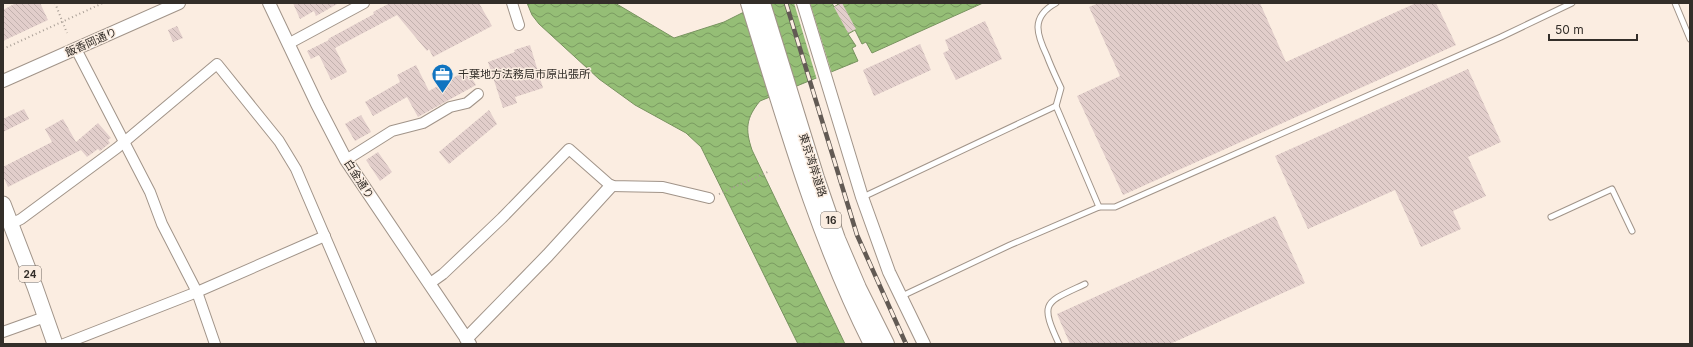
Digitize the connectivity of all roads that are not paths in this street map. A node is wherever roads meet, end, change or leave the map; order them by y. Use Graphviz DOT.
graph roads {
  1 [pos="179,3"];
  2 [pos="269,3"];
  3 [pos="364,3"];
  4 [pos="512,3"];
  5 [pos="803,3"];
  6 [pos="1056,3"];
  7 [pos="1572,3"];
  8 [pos="1675,3"];
  9 [pos="756,6"];
  10 [pos="519,25"];
  11 [pos="1690,39"];
  12 [pos="288,44"];
  13 [pos="76,49"];
  14 [pos="3,81"];
  15 [pos="784,93"];
  16 [pos="478,94"];
  17 [pos="1056,106"];
  18 [pos="124,142"];
  19 [pos="346,160"];
  20 [pos="611,186"];
  21 [pos="862,197"];
  22 [pos="708,198"];
  23 [pos="3,204"];
  24 [pos="1099,207"];
  25 [pos="1551,217"];
  26 [pos="11,224"];
  27 [pos="1632,231"];
  28 [pos="325,236"];
  29 [pos="429,284"];
  30 [pos="1085,284"];
  31 [pos="197,292"];
  32 [pos="901,297"];
  33 [pos="46,317"];
  34 [pos="3,332"];
  35 [pos="466,342"];
  36 [pos="55,344"];
  37 [pos="64,344"];
  38 [pos="215,344"];
  39 [pos="371,344"];
  40 [pos="872,344"];
  41 [pos="886,344"];
  42 [pos="924,344"];
  43 [pos="1059,344"];
  1 -- 13 [label="street, 飯香岡通り"];
  2 -- 12 [label="street, 白金通り"];
  3 -- 12 [label="street"];
  4 -- 10 [label="street"];
  5 -- 21 [label="street"];
  6 -- 17 [label="lane"];
  7 -- 24 [label="lane"];
  8 -- 11 [label="lane"];
  9 -- 15 [label="highway, 東京湾岸道路 / 16"];
  12 -- 19 [label="street, 白金通り"];
  13 -- 14 [label="street, 飯香岡通り"];
  13 -- 18 [label="street"];
  15 -- 40 [label="highway, 東京湾岸道路 / 16"];
  15 -- 41 [label="highway, 東京湾岸道路 / 16"];
  16 -- 19 [label="street"];
  17 -- 21 [label="lane"];
  17 -- 24 [label="lane"];
  18 -- 26 [label="street"];
  18 -- 28 [label="street"];
  18 -- 31 [label="street"];
  19 -- 29 [label="street, 白金通り"];
  20 -- 22 [label="street"];
  20 -- 29 [label="street"];
  20 -- 35 [label="street"];
  21 -- 32 [label="street"];
  23 -- 26 [label="main road, 24"];
  24 -- 32 [label="lane"];
  25 -- 27 [label="lane"];
  26 -- 33 [label="main road, 24"];
  28 -- 31 [label="street"];
  28 -- 39 [label="street"];
  29 -- 35 [label="street, 白金通り"];
  30 -- 43 [label="lane"];
  31 -- 37 [label="street"];
  31 -- 38 [label="street"];
  32 -- 42 [label="street"];
  33 -- 34 [label="street"];
  33 -- 36 [label="main road, 24"];
}
